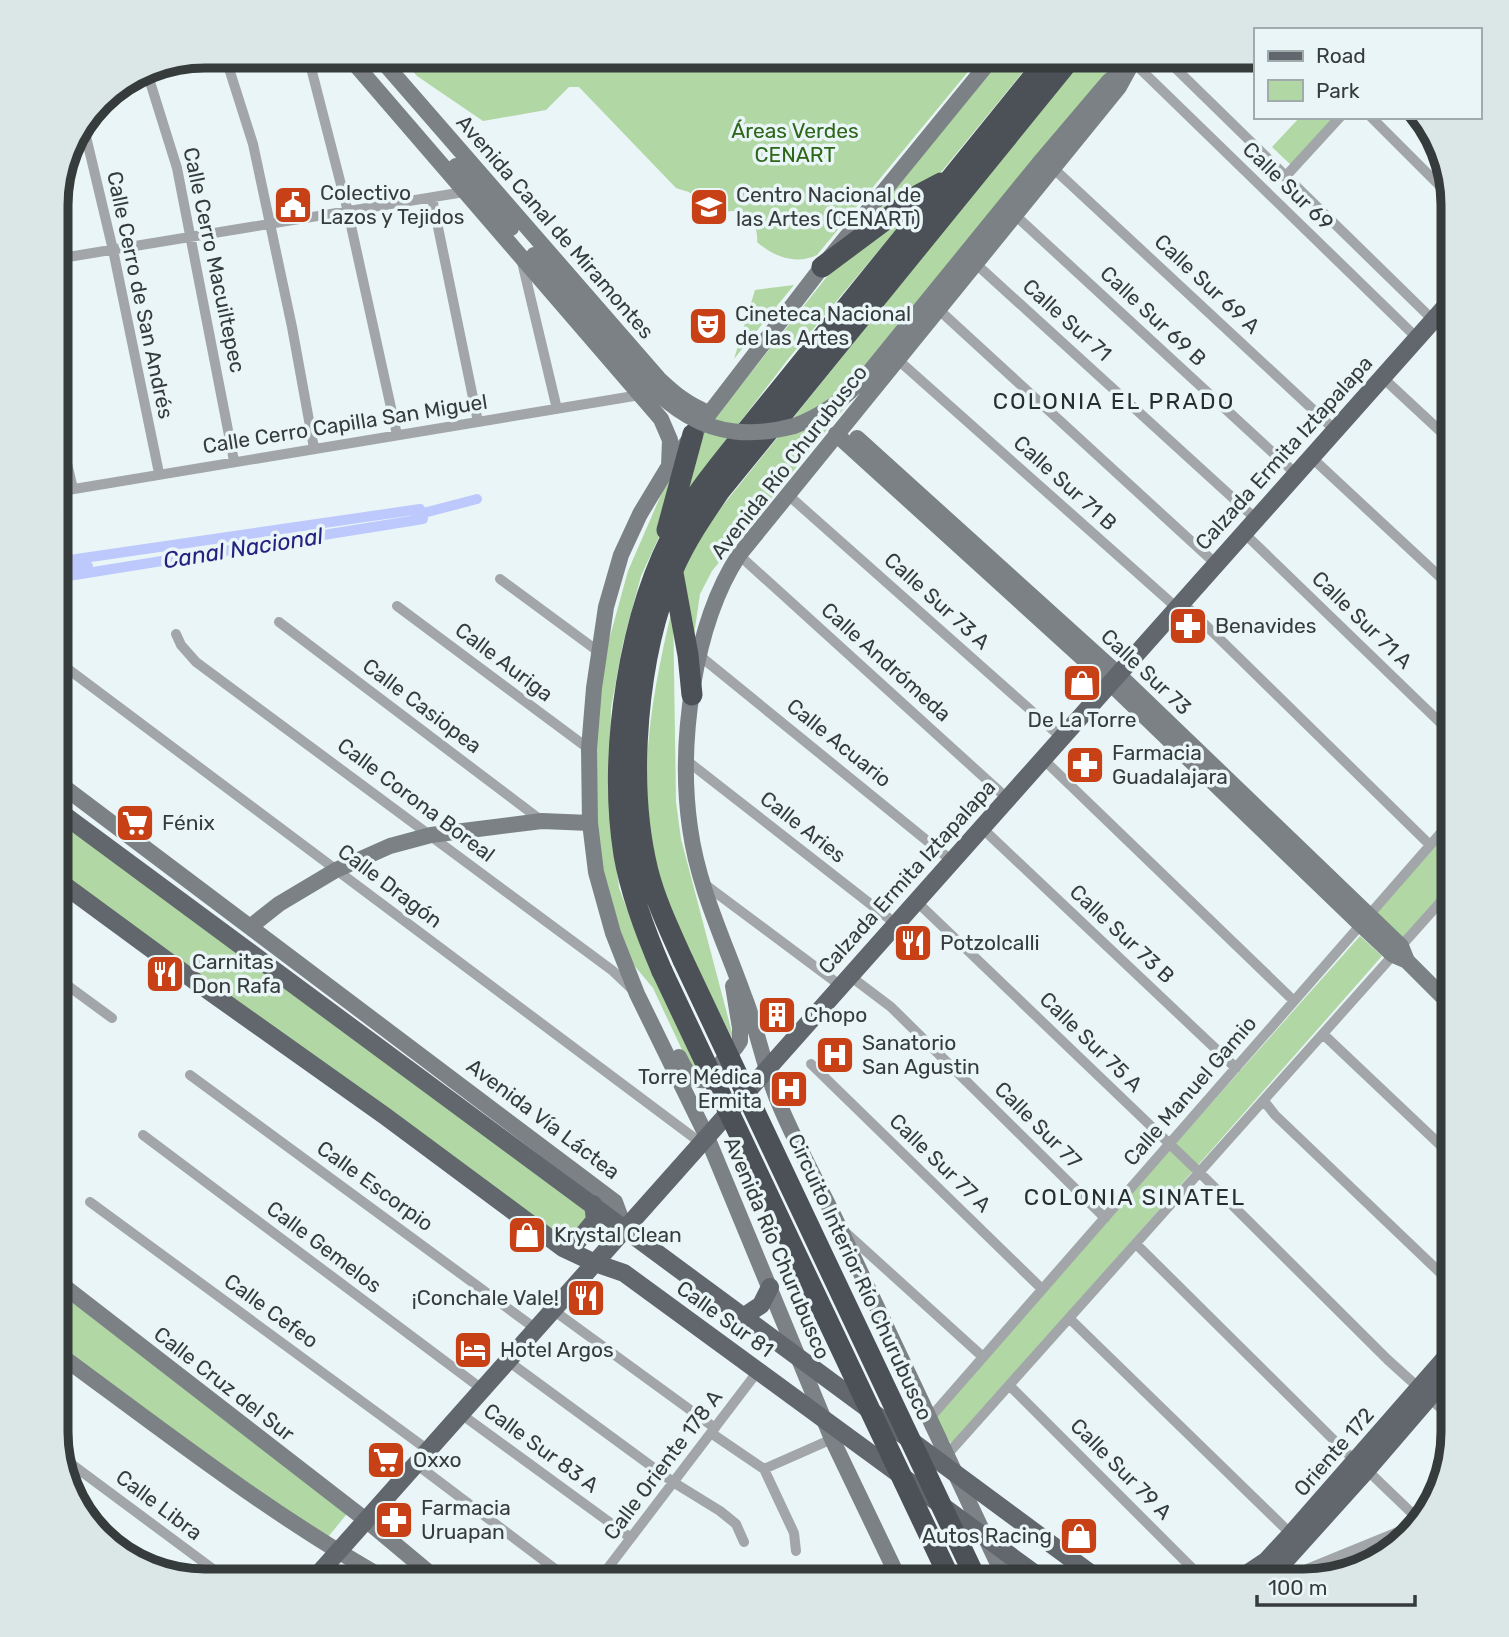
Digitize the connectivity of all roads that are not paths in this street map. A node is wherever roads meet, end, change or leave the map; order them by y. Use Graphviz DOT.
graph roads {
  1 [pos="229,68"];
  2 [pos="311,68"];
  3 [pos="359,68"];
  4 [pos="371,68"];
  5 [pos="389,68"];
  6 [pos="983,69"];
  7 [pos="1040,69"];
  8 [pos="1063,69"];
  9 [pos="1123,69"];
  10 [pos="1144,69"];
  11 [pos="1176,69"];
  12 [pos="150,80"];
  13 [pos="1338,119"];
  14 [pos="1373,119"];
  15 [pos="86,138"];
  16 [pos="432,138"];
  17 [pos="1047,164"];
  18 [pos="451,175"];
  19 [pos="952,177"];
  20 [pos="1285,177"];
  21 [pos="1439,185"];
  22 [pos="464,192"];
  23 [pos="432,198"];
  24 [pos="348,212"];
  25 [pos="1015,215"];
  26 [pos="268,225"];
  27 [pos="190,237"];
  28 [pos="113,250"];
  29 [pos="527,256"];
  30 [pos="69,257"];
  31 [pos="975,263"];
  32 [pos="822,267"];
  33 [pos="586,294"];
  34 [pos="563,305"];
  35 [pos="937,309"];
  36 [pos="1441,311"];
  37 [pos="604,314"];
  38 [pos="1433,320"];
  39 [pos="583,331"];
  40 [pos="1417,338"];
  41 [pos="897,359"];
  42 [pos="1382,377"];
  43 [pos="640,395"];
  44 [pos="557,409"];
  45 [pos="709,413"];
  46 [pos="478,422"];
  47 [pos="839,429"];
  48 [pos="1335,430"];
  49 [pos="1441,432"];
  50 [pos="694,434"];
  51 [pos="397,435"];
  52 [pos="314,448"];
  53 [pos="1311,457"];
  54 [pos="234,461"];
  55 [pos="669,466"];
  56 [pos="69,471"];
  57 [pos="159,474"];
  58 [pos="1296,474"];
  59 [pos="73,489"];
  60 [pos="69,490"];
  61 [pos="787,494"];
  62 [pos="1250,526"];
  63 [pos="739,555"];
  64 [pos="1216,564"];
  65 [pos="667,565"];
  66 [pos="1441,578"];
  67 [pos="500,579"];
  68 [pos="1179,605"];
  69 [pos="397,606"];
  70 [pos="279,622"];
  71 [pos="176,634"];
  72 [pos="599,652"];
  73 [pos="700,656"];
  74 [pos="69,669"];
  75 [pos="1114,679"];
  76 [pos="692,695"];
  77 [pos="1441,722"];
  78 [pos="1062,738"];
  79 [pos="589,749"];
  80 [pos="1043,759"];
  81 [pos="686,760"];
  82 [pos="69,790"];
  83 [pos="1007,799"];
  84 [pos="68,818"];
  85 [pos="542,821"];
  86 [pos="590,823"];
  87 [pos="982,828"];
  88 [pos="1441,833"];
  89 [pos="432,835"];
  90 [pos="1430,845"];
  91 [pos="952,861"];
  92 [pos="336,870"];
  93 [pos="702,882"];
  94 [pos="68,888"];
  95 [pos="916,901"];
  96 [pos="1441,903"];
  97 [pos="1365,920"];
  98 [pos="896,924"];
  99 [pos="250,927"];
  100 [pos="727,953"];
  101 [pos="1401,954"];
  102 [pos="628,973"];
  103 [pos="845,981"];
  104 [pos="68,986"];
  105 [pos="637,994"];
  106 [pos="1441,995"];
  107 [pos="1294,1001"];
  108 [pos="112,1018"];
  109 [pos="1323,1034"];
  110 [pos="811,1064"];
  111 [pos="1236,1068"];
  112 [pos="768,1069"];
  113 [pos="190,1075"];
  114 [pos="1264,1101"];
  115 [pos="143,1135"];
  116 [pos="704,1140"];
  117 [pos="1169,1144"];
  118 [pos="1441,1146"];
  119 [pos="1200,1173"];
  120 [pos="90,1202"];
  121 [pos="593,1205"];
  122 [pos="1105,1217"];
  123 [pos="839,1227"];
  124 [pos="625,1229"];
  125 [pos="1136,1244"];
  126 [pos="563,1248"];
  127 [pos="595,1263"];
  128 [pos="1441,1274"];
  129 [pos="770,1287"];
  130 [pos="68,1289"];
  131 [pos="1042,1289"];
  132 [pos="553,1310"];
  133 [pos="743,1317"];
  134 [pos="1070,1319"];
  135 [pos="536,1329"];
  136 [pos="983,1357"];
  137 [pos="800,1359"];
  138 [pos="68,1361"];
  139 [pos="508,1361"];
  140 [pos="1441,1367"];
  141 [pos="758,1371"];
  142 [pos="1441,1379"];
  143 [pos="1010,1386"];
  144 [pos="482,1390"];
  145 [pos="1424,1392"];
  146 [pos="1441,1408"];
  147 [pos="461,1414"];
  148 [pos="929,1419"];
  149 [pos="825,1420"];
  150 [pos="713,1430"];
  151 [pos="832,1439"];
  152 [pos="428,1450"];
  153 [pos="946,1456"];
  154 [pos="416,1464"];
  155 [pos="73,1466"];
  156 [pos="1362,1466"];
  157 [pos="764,1469"];
  158 [pos="956,1475"];
  159 [pos="673,1482"];
  160 [pos="1413,1514"];
  161 [pos="366,1520"];
  162 [pos="1396,1533"];
  163 [pos="1291,1534"];
  164 [pos="986,1537"];
  165 [pos="631,1538"];
  166 [pos="744,1542"];
  167 [pos="796,1551"];
  168 [pos="338,1552"];
  169 [pos="1351,1552"];
  170 [pos="1357,1558"];
  171 [pos="213,1569"];
  172 [pos="323,1569"];
  173 [pos="368,1569"];
  174 [pos="425,1569"];
  175 [pos="555,1569"];
  176 [pos="607,1569"];
  177 [pos="894,1569"];
  178 [pos="945,1569"];
  179 [pos="971,1569"];
  180 [pos="1001,1569"];
  181 [pos="1029,1569"];
  182 [pos="1085,1569"];
  183 [pos="1193,1569"];
  184 [pos="1253,1569"];
  185 [pos="1277,1569"];
  186 [pos="1309,1569"];
  1 -- 26 [label="street"];
  2 -- 24 [label="street"];
  3 -- 18 [label="main road, Avenida Canal de Miramontes"];
  4 -- 16 [label="main road, Avenida Canal de Miramontes"];
  5 -- 33 [label="main road, Avenida Canal de Miramontes"];
  6 -- 32 [label="main road, Avenida Río Churubusco"];
  7 -- 19 [label="highway, Circuito Interior Río Churubusco"];
  8 -- 65 [label="highway, Circuito Interior Río Churubusco"];
  9 -- 17 [label="main road"];
  10 -- 40 [label="street, Calle Sur 69"];
  11 -- 20 [label="street, Calle Sur 69"];
  12 -- 27 [label="street, Calle Cerro Macuiltepec"];
  13 -- 20 [label="street"];
  14 -- 21 [label="street"];
  15 -- 28 [label="street, Calle Cerro de San Andrés"];
  16 -- 18 [label="main road"];
  16 -- 29 [label="main road, Avenida Canal de Miramontes"];
  17 -- 25 [label="main road, Avenida Río Churubusco"];
  17 -- 29 [label="main road, bridge"];
  17 -- 48 [label="street, Calle Sur 69 A"];
  18 -- 22 [label="main road, Avenida Canal de Miramontes"];
  19 -- 32 [label="highway"];
  19 -- 65 [label="highway, Circuito Interior Río Churubusco"];
  20 -- 38 [label="street, Calle Sur 69"];
  22 -- 23 [label="street"];
  22 -- 29 [label="main road, Avenida Canal de Miramontes"];
  23 -- 24 [label="street"];
  23 -- 46 [label="street"];
  24 -- 26 [label="street"];
  24 -- 51 [label="street"];
  25 -- 31 [label="main road, Avenida Río Churubusco"];
  25 -- 58 [label="street, Calle Sur 69 B"];
  26 -- 27 [label="street"];
  26 -- 52 [label="street"];
  27 -- 28 [label="street"];
  27 -- 54 [label="street, Calle Cerro Macuiltepec"];
  28 -- 30 [label="street"];
  28 -- 57 [label="street, Calle Cerro de San Andrés"];
  29 -- 34 [label="main road, Avenida Canal de Miramontes"];
  29 -- 44 [label="street"];
  31 -- 35 [label="main road, Avenida Río Churubusco"];
  31 -- 62 [label="street, Calle Sur 71"];
  32 -- 45 [label="main road, Avenida Río Churubusco"];
  33 -- 34 [label="main road"];
  33 -- 37 [label="main road, Avenida Canal de Miramontes"];
  34 -- 39 [label="main road, Avenida Canal de Miramontes"];
  35 -- 41 [label="main road, Avenida Río Churubusco"];
  35 -- 64 [label="street"];
  36 -- 38 [label="main road, Calzada Ermita Iztapalapa"];
  37 -- 39 [label="main road"];
  37 -- 45 [label="main road, Avenida Canal de Miramontes"];
  38 -- 40 [label="main road, Calzada Ermita Iztapalapa"];
  39 -- 43 [label="main road, Avenida Canal de Miramontes"];
  40 -- 42 [label="main road, Calzada Ermita Iztapalapa"];
  41 -- 47 [label="main road, Avenida Río Churubusco"];
  41 -- 68 [label="street, Calle Sur 71 B"];
  42 -- 48 [label="main road, Calzada Ermita Iztapalapa"];
  42 -- 49 [label="street"];
  43 -- 44 [label="street, Calle Cerro Capilla San Miguel"];
  43 -- 55 [label="main road, Avenida Canal de Miramontes"];
  44 -- 46 [label="street, Calle Cerro Capilla San Miguel"];
  45 -- 50 [label="main road, Avenida Río Churubusco"];
  46 -- 51 [label="street, Calle Cerro Capilla San Miguel"];
  47 -- 61 [label="main road, Avenida Río Churubusco"];
  47 -- 75 [label="main road, Calle Sur 73"];
  48 -- 53 [label="main road, Calzada Ermita Iztapalapa"];
  50 -- 55 [label="main road, Avenida Río Churubusco"];
  50 -- 65 [label="highway"];
  51 -- 52 [label="street, Calle Cerro Capilla San Miguel"];
  52 -- 54 [label="street, Calle Cerro Capilla San Miguel"];
  53 -- 58 [label="main road, Calzada Ermita Iztapalapa"];
  53 -- 66 [label="street"];
  54 -- 57 [label="street, Calle Cerro Capilla San Miguel"];
  55 -- 72 [label="main road, Avenida Río Churubusco"];
  56 -- 59 [label="street"];
  57 -- 59 [label="street, Calle Cerro Capilla San Miguel"];
  58 -- 62 [label="main road, Calzada Ermita Iztapalapa"];
  59 -- 60 [label="street, Calle Cerro Capilla San Miguel"];
  61 -- 63 [label="main road, Avenida Río Churubusco"];
  61 -- 78 [label="street, Calle Sur 73 A"];
  62 -- 64 [label="main road, Calzada Ermita Iztapalapa"];
  62 -- 77 [label="street, Calle Sur 71 A"];
  63 -- 73 [label="main road, Avenida Río Churubusco"];
  63 -- 83 [label="street, Calle Andrómeda"];
  64 -- 68 [label="main road, Calzada Ermita Iztapalapa"];
  65 -- 76 [label="highway"];
  65 -- 178 [label="highway, Circuito Interior Río Churubusco, bridge"];
  65 -- 179 [label="highway, Circuito Interior Río Churubusco, bridge"];
  67 -- 72 [label="street"];
  68 -- 75 [label="main road, Calzada Ermita Iztapalapa"];
  68 -- 90 [label="street, Calle Sur 71 B"];
  69 -- 79 [label="street, Calle Auriga"];
  70 -- 85 [label="street, Calle Casiopea"];
  71 -- 89 [label="street, Calle Corona Boreal"];
  72 -- 79 [label="main road, Avenida Río Churubusco"];
  73 -- 76 [label="main road, Avenida Río Churubusco"];
  73 -- 91 [label="street, Calle Acuario"];
  74 -- 92 [label="street, Calle Dragón"];
  75 -- 78 [label="main road, Calzada Ermita Iztapalapa"];
  75 -- 97 [label="main road, Calle Sur 73"];
  76 -- 81 [label="main road, Avenida Río Churubusco"];
  78 -- 80 [label="main road, Calzada Ermita Iztapalapa"];
  79 -- 86 [label="main road, Avenida Río Churubusco"];
  80 -- 83 [label="main road, Calzada Ermita Iztapalapa"];
  80 -- 107 [label="street"];
  81 -- 93 [label="main road, Avenida Río Churubusco"];
  81 -- 98 [label="street, Calle Aries"];
  82 -- 99 [label="main road, Avenida Vía Láctea"];
  83 -- 87 [label="main road, Calzada Ermita Iztapalapa"];
  84 -- 121 [label="main road, Avenida Vía Láctea"];
  85 -- 86 [label="main road"];
  85 -- 89 [label="main road"];
  86 -- 102 [label="main road, Avenida Río Churubusco"];
  87 -- 91 [label="main road, Calzada Ermita Iztapalapa"];
  87 -- 111 [label="street, Calle Sur 73 B"];
  88 -- 90 [label="street, Calle Manuel Gamio"];
  89 -- 92 [label="main road"];
  89 -- 105 [label="street, Calle Corona Boreal"];
  90 -- 97 [label="street, Calle Manuel Gamio"];
  91 -- 95 [label="main road, Calzada Ermita Iztapalapa"];
  92 -- 99 [label="main road"];
  92 -- 116 [label="street, Calle Dragón"];
  93 -- 100 [label="main road, Avenida Río Churubusco"];
  93 -- 103 [label="street"];
  94 -- 126 [label="main road"];
  95 -- 98 [label="main road, Calzada Ermita Iztapalapa"];
  95 -- 117 [label="street, Calle Sur 75 A"];
  96 -- 101 [label="street"];
  97 -- 101 [label="main road, Calle Sur 73"];
  97 -- 107 [label="street, Calle Manuel Gamio"];
  98 -- 103 [label="main road, Calzada Ermita Iztapalapa"];
  99 -- 124 [label="main road, Avenida Vía Láctea"];
  100 -- 102 [label="main road"];
  100 -- 112 [label="main road, Avenida Río Churubusco"];
  101 -- 106 [label="main road, Calle Sur 73"];
  101 -- 109 [label="street"];
  102 -- 105 [label="main road, Avenida Río Churubusco"];
  103 -- 112 [label="main road, Calzada Ermita Iztapalapa"];
  103 -- 122 [label="street, Calle Sur 77"];
  104 -- 108 [label="street"];
  105 -- 116 [label="main road, Avenida Río Churubusco"];
  107 -- 111 [label="street, Calle Manuel Gamio"];
  109 -- 114 [label="street"];
  109 -- 118 [label="street"];
  110 -- 131 [label="street, Calle Sur 77 A"];
  111 -- 117 [label="street, Calle Manuel Gamio"];
  112 -- 116 [label="main road, Calzada Ermita Iztapalapa"];
  112 -- 123 [label="main road, Avenida Río Churubusco"];
  113 -- 135 [label="street, Calle Escorpio"];
  114 -- 119 [label="street"];
  114 -- 128 [label="street"];
  115 -- 144 [label="street, Calle Gemelos"];
  116 -- 124 [label="main road, Calzada Ermita Iztapalapa"];
  116 -- 129 [label="main road, Avenida Río Churubusco"];
  117 -- 119 [label="street, Calle Sur 75 A"];
  117 -- 122 [label="street, Calle Manuel Gamio"];
  119 -- 125 [label="street"];
  119 -- 145 [label="street, Calle Sur 75 A"];
  120 -- 152 [label="street, Calle Cefeo"];
  121 -- 124 [label="main road, Avenida Vía Láctea"];
  121 -- 126 [label="main road"];
  122 -- 131 [label="street, Calle Manuel Gamio"];
  123 -- 136 [label="street"];
  123 -- 148 [label="main road, Avenida Río Churubusco"];
  124 -- 127 [label="main road, Calzada Ermita Iztapalapa"];
  124 -- 133 [label="main road, Calle Sur 81"];
  125 -- 134 [label="street"];
  125 -- 156 [label="street"];
  126 -- 127 [label="main road"];
  127 -- 132 [label="main road, Calzada Ermita Iztapalapa"];
  127 -- 141 [label="main road, Calle Sur 81"];
  129 -- 133 [label="main road"];
  129 -- 137 [label="main road, Avenida Río Churubusco"];
  130 -- 161 [label="main road, Calle Cruz del Sur"];
  131 -- 136 [label="street, Calle Manuel Gamio"];
  132 -- 135 [label="main road, Calzada Ermita Iztapalapa"];
  132 -- 150 [label="street"];
  133 -- 137 [label="main road, Calle Sur 81"];
  134 -- 143 [label="street"];
  134 -- 163 [label="street"];
  135 -- 139 [label="main road, Calzada Ermita Iztapalapa"];
  136 -- 148 [label="street, Calle Manuel Gamio"];
  137 -- 149 [label="main road, Avenida Río Churubusco"];
  137 -- 158 [label="main road, Calle Sur 81"];
  138 -- 168 [label="main road"];
  139 -- 144 [label="main road, Calzada Ermita Iztapalapa"];
  139 -- 159 [label="street"];
  140 -- 145 [label="main road, Oriente 172"];
  141 -- 149 [label="main road, Calle Sur 81"];
  141 -- 150 [label="street, Calle Oriente 178 A"];
  142 -- 145 [label="main road, Oriente 172"];
  143 -- 153 [label="street"];
  143 -- 183 [label="street, Calle Sur 79 A"];
  144 -- 147 [label="main road, Calzada Ermita Iztapalapa"];
  145 -- 146 [label="street, Calle Sur 75 A"];
  145 -- 156 [label="main road, Oriente 172"];
  147 -- 152 [label="main road, Calzada Ermita Iztapalapa"];
  147 -- 165 [label="street, Calle Sur 83 A"];
  148 -- 153 [label="main road, Avenida Río Churubusco"];
  149 -- 151 [label="main road, Avenida Río Churubusco"];
  149 -- 164 [label="main road, Calle Sur 81"];
  150 -- 157 [label="street"];
  150 -- 159 [label="street, Calle Oriente 178 A"];
  151 -- 157 [label="street"];
  151 -- 177 [label="main road, Avenida Río Churubusco"];
  152 -- 154 [label="main road, Calzada Ermita Iztapalapa"];
  153 -- 158 [label="main road, Avenida Río Churubusco"];
  154 -- 161 [label="main road, Calzada Ermita Iztapalapa"];
  154 -- 175 [label="street"];
  155 -- 171 [label="street, Calle Libra"];
  156 -- 160 [label="street"];
  156 -- 163 [label="main road, Oriente 172"];
  156 -- 185 [label="main road, Oriente 172"];
  157 -- 167 [label="street"];
  158 -- 164 [label="main road, Avenida Río Churubusco"];
  158 -- 182 [label="main road, Calle Sur 81"];
  159 -- 165 [label="street, Calle Oriente 178 A"];
  159 -- 166 [label="street"];
  161 -- 168 [label="main road, Calzada Ermita Iztapalapa"];
  161 -- 174 [label="main road, Calle Cruz del Sur"];
  162 -- 169 [label="street"];
  163 -- 184 [label="main road, Oriente 172"];
  164 -- 180 [label="main road, Avenida Río Churubusco"];
  164 -- 181 [label="main road, Calle Sur 81"];
  165 -- 176 [label="street, Calle Oriente 178 A"];
  168 -- 172 [label="main road, Calzada Ermita Iztapalapa"];
  168 -- 173 [label="main road"];
  169 -- 170 [label="street"];
  169 -- 186 [label="street"];
}
